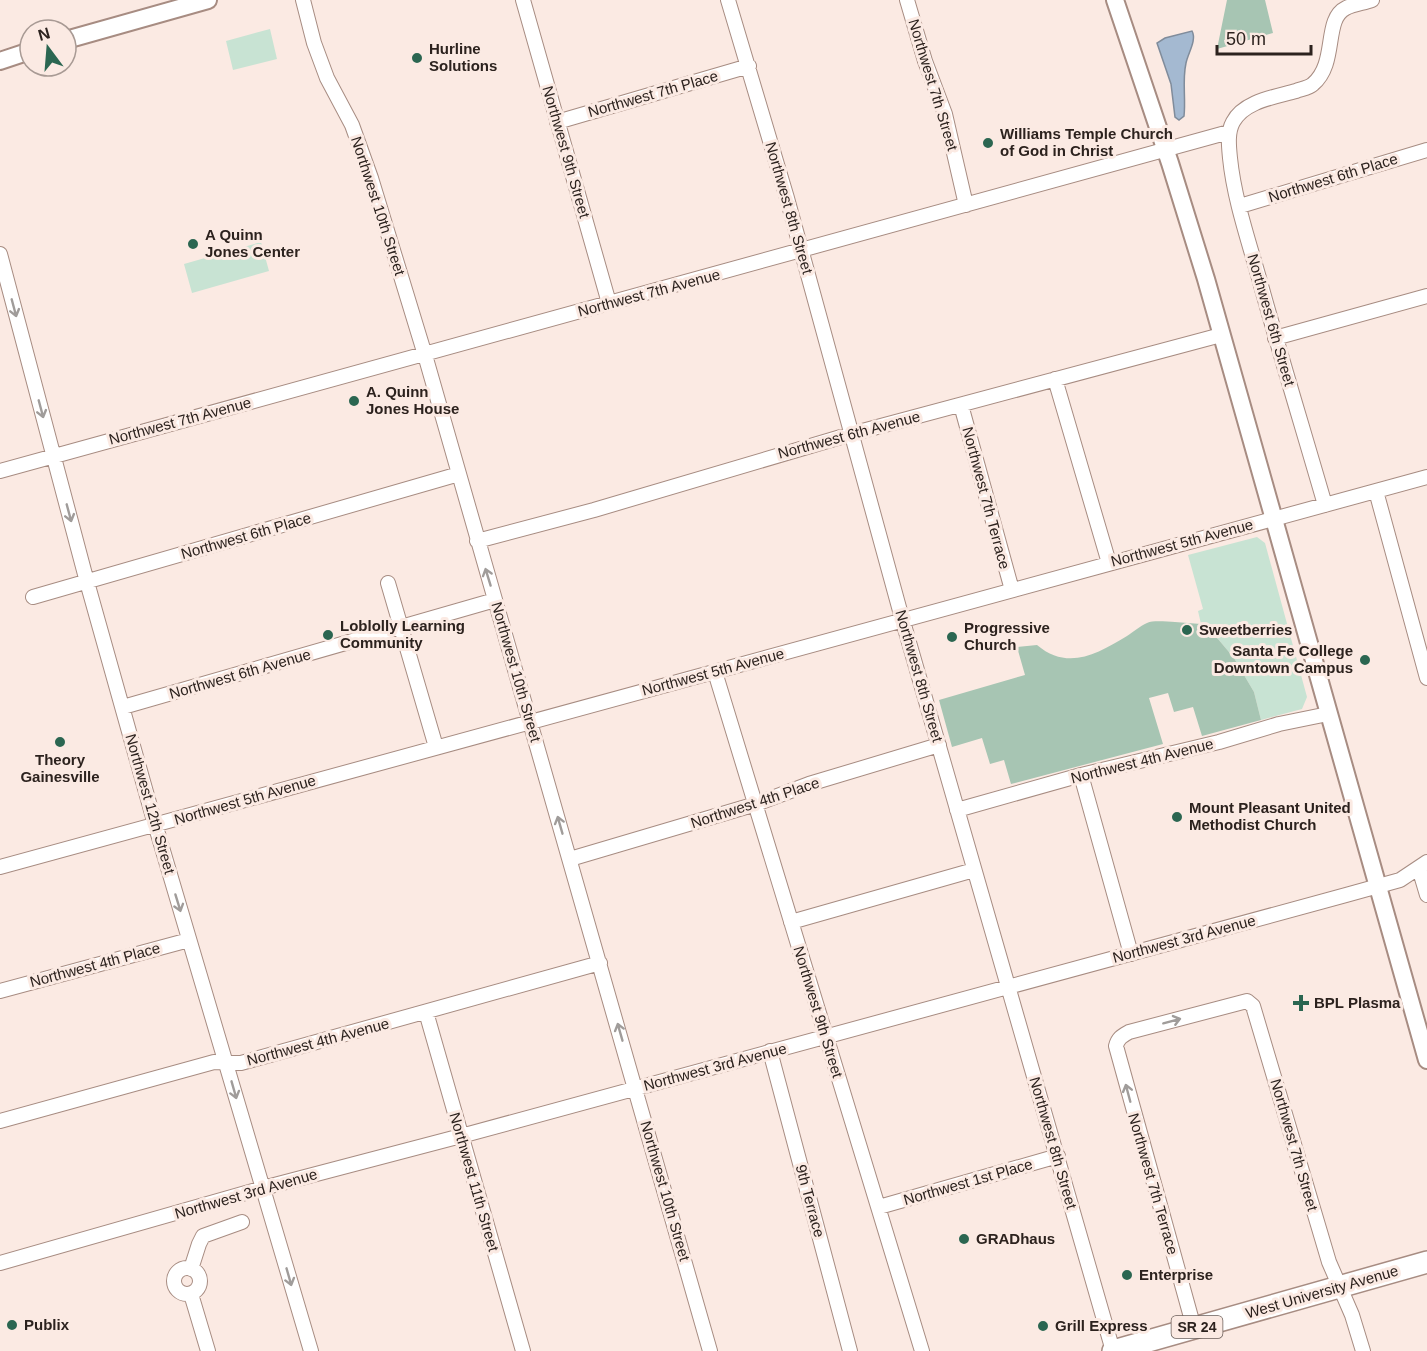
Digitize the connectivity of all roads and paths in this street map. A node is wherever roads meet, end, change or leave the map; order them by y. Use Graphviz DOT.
graph roads {
  1 [pos="208,0"];
  2 [pos="303,0"];
  3 [pos="523,0"];
  4 [pos="729,0"];
  5 [pos="907,0"];
  6 [pos="1115,0"];
  7 [pos="1372,0"];
  8 [pos="78,37"];
  9 [pos="18,55"];
  10 [pos="0,61"];
  11 [pos="749,66"];
  12 [pos="557,122"];
  13 [pos="1229,132"];
  14 [pos="1165,150"];
  15 [pos="1427,150"];
  16 [pos="966,205"];
  17 [pos="1240,206"];
  18 [pos="802,251"];
  19 [pos="0,254"];
  20 [pos="1427,296"];
  21 [pos="609,303"];
  22 [pos="1221,335"];
  23 [pos="1275,338"];
  24 [pos="424,355"];
  25 [pos="1055,379"];
  26 [pos="961,405"];
  27 [pos="851,434"];
  28 [pos="54,456"];
  29 [pos="0,471"];
  30 [pos="459,474"];
  31 [pos="1427,477"];
  32 [pos="1376,491"];
  33 [pos="1325,505"];
  34 [pos="1273,519"];
  35 [pos="477,541"];
  36 [pos="1109,563"];
  37 [pos="87,582"];
  38 [pos="388,583"];
  39 [pos="1012,590"];
  40 [pos="33,597"];
  41 [pos="495,600"];
  42 [pos="903,620"];
  43 [pos="402,628"];
  44 [pos="715,672"];
  45 [pos="1427,678"];
  46 [pos="123,707"];
  47 [pos="1328,714"];
  48 [pos="530,723"];
  49 [pos="939,746"];
  50 [pos="436,747"];
  51 [pos="1081,775"];
  52 [pos="756,804"];
  53 [pos="957,810"];
  54 [pos="155,825"];
  55 [pos="570,859"];
  56 [pos="1423,865"];
  57 [pos="0,867"];
  58 [pos="974,870"];
  59 [pos="1377,886"];
  60 [pos="1427,895"];
  61 [pos="791,922"];
  62 [pos="189,940"];
  63 [pos="1131,954"];
  64 [pos="600,963"];
  65 [pos="1008,987"];
  66 [pos="0,991"];
  67 [pos="1250,1002"];
  68 [pos="426,1012"];
  69 [pos="825,1037"];
  70 [pos="770,1051"];
  71 [pos="1427,1060"];
  72 [pos="226,1061"];
  73 [pos="636,1089"];
  74 [pos="0,1121"];
  75 [pos="461,1137"];
  76 [pos="1058,1156"];
  77 [pos="263,1188"];
  78 [pos="879,1207"];
  79 [pos="243,1222"];
  80 [pos="1427,1262"];
  81 [pos="0,1263"];
  82 [pos="191,1269"];
  83 [pos="1339,1287"];
  84 [pos="191,1294"];
  85 [pos="1194,1328"];
  86 [pos="208,1351"];
  87 [pos="311,1351"];
  88 [pos="523,1351"];
  89 [pos="710,1351"];
  90 [pos="850,1351"];
  91 [pos="922,1351"];
  92 [pos="1113,1351"];
  93 [pos="1363,1351"];
  1 -- 8 [label="street"];
  2 -- 24 [label="street, Northwest 10th Street"];
  3 -- 12 [label="street, Northwest 9th Street"];
  4 -- 11 [label="street, Northwest 8th Street"];
  5 -- 16 [label="street, Northwest 7th Street"];
  6 -- 14 [label="street"];
  7 -- 13 [label="street"];
  9 -- 10 [label="street"];
  11 -- 12 [label="street, Northwest 7th Place"];
  11 -- 18 [label="street, Northwest 8th Street"];
  12 -- 21 [label="street, Northwest 9th Street"];
  13 -- 14 [label="street, Northwest 7th Avenue"];
  13 -- 17 [label="street, Northwest 6th Street"];
  14 -- 16 [label="street, Northwest 7th Avenue"];
  14 -- 22 [label="street"];
  15 -- 17 [label="street, Northwest 6th Place"];
  16 -- 18 [label="street, Northwest 7th Avenue"];
  17 -- 23 [label="street, Northwest 6th Street"];
  18 -- 21 [label="street, Northwest 7th Avenue"];
  18 -- 27 [label="street, Northwest 8th Street"];
  19 -- 28 [label="street, Northwest 12th Street, one-way"];
  20 -- 23 [label="street"];
  21 -- 24 [label="street, Northwest 7th Avenue"];
  22 -- 25 [label="street, Northwest 6th Avenue"];
  22 -- 34 [label="street"];
  23 -- 33 [label="street, Northwest 6th Street"];
  24 -- 28 [label="street, Northwest 7th Avenue"];
  24 -- 30 [label="street, Northwest 10th Street"];
  25 -- 26 [label="street, Northwest 6th Avenue"];
  25 -- 36 [label="street"];
  26 -- 27 [label="street, Northwest 6th Avenue"];
  26 -- 39 [label="street, Northwest 7th Terrace"];
  27 -- 35 [label="street, Northwest 6th Avenue"];
  27 -- 42 [label="street, Northwest 8th Street"];
  28 -- 29 [label="street, Northwest 7th Avenue"];
  28 -- 37 [label="street, Northwest 12th Street, one-way"];
  30 -- 35 [label="street, Northwest 10th Street"];
  30 -- 37 [label="street, Northwest 6th Place"];
  31 -- 32 [label="street, Northwest 5th Avenue"];
  32 -- 33 [label="street, Northwest 5th Avenue"];
  32 -- 45 [label="street"];
  33 -- 34 [label="street, Northwest 5th Avenue"];
  34 -- 36 [label="street, Northwest 5th Avenue"];
  34 -- 47 [label="street"];
  41 -- 35 [label="street, Northwest 10th Street, one-way"];
  36 -- 39 [label="street, Northwest 5th Avenue"];
  37 -- 40 [label="street, Northwest 6th Place"];
  37 -- 46 [label="street, Northwest 12th Street"];
  38 -- 43 [label="street"];
  39 -- 42 [label="street, Northwest 5th Avenue"];
  41 -- 43 [label="street, Northwest 6th Avenue"];
  41 -- 48 [label="street, Northwest 10th Street"];
  42 -- 44 [label="street, Northwest 5th Avenue"];
  42 -- 49 [label="street, Northwest 8th Street"];
  43 -- 46 [label="street, Northwest 6th Avenue"];
  43 -- 50 [label="street"];
  44 -- 48 [label="street, Northwest 5th Avenue"];
  44 -- 52 [label="street, Northwest 9th Street"];
  46 -- 54 [label="street, Northwest 12th Street"];
  47 -- 51 [label="street, Northwest 4th Avenue"];
  47 -- 59 [label="street"];
  48 -- 50 [label="street, Northwest 5th Avenue"];
  55 -- 48 [label="street, Northwest 10th Street, one-way"];
  49 -- 52 [label="street, Northwest 4th Place"];
  49 -- 53 [label="street, Northwest 8th Street"];
  50 -- 54 [label="street, Northwest 5th Avenue"];
  51 -- 53 [label="street, Northwest 4th Avenue"];
  51 -- 63 [label="street"];
  52 -- 55 [label="street, Northwest 4th Place"];
  52 -- 61 [label="street, Northwest 9th Street"];
  53 -- 58 [label="street, Northwest 8th Street"];
  54 -- 57 [label="street, Northwest 5th Avenue"];
  54 -- 62 [label="street, Northwest 12th Street, one-way"];
  55 -- 64 [label="street, Northwest 10th Street"];
  56 -- 59 [label="street, Northwest 3rd Avenue"];
  56 -- 60 [label="street"];
  58 -- 61 [label="street"];
  58 -- 65 [label="street, Northwest 8th Street"];
  59 -- 63 [label="street, Northwest 3rd Avenue"];
  59 -- 71 [label="street"];
  61 -- 69 [label="street, Northwest 9th Street"];
  62 -- 66 [label="street, Northwest 4th Place"];
  62 -- 72 [label="street, Northwest 12th Street"];
  63 -- 65 [label="street, Northwest 3rd Avenue"];
  64 -- 68 [label="street, Northwest 4th Avenue"];
  73 -- 64 [label="street, Northwest 10th Street, one-way"];
  65 -- 69 [label="street, Northwest 3rd Avenue"];
  65 -- 76 [label="street, Northwest 8th Street"];
  67 -- 83 [label="street, Northwest 7th Street"];
  85 -- 67 [label="street, Northwest 7th Terrace, one-way"];
  68 -- 72 [label="street, Northwest 4th Avenue"];
  68 -- 75 [label="street, Northwest 11th Street"];
  69 -- 70 [label="street, Northwest 3rd Avenue"];
  69 -- 78 [label="street, Northwest 9th Street"];
  70 -- 73 [label="street, Northwest 3rd Avenue"];
  70 -- 90 [label="street, 9th Terrace"];
  72 -- 74 [label="street, Northwest 4th Avenue"];
  72 -- 77 [label="street, Northwest 12th Street, one-way"];
  73 -- 75 [label="street, Northwest 3rd Avenue"];
  73 -- 89 [label="street, Northwest 10th Street"];
  75 -- 77 [label="street, Northwest 3rd Avenue"];
  75 -- 88 [label="street, Northwest 11th Street"];
  76 -- 78 [label="street, Northwest 1st Place"];
  76 -- 92 [label="street, Northwest 8th Street"];
  77 -- 81 [label="street, Northwest 3rd Avenue"];
  77 -- 87 [label="street, Northwest 12th Street, one-way"];
  78 -- 91 [label="street, Northwest 9th Street"];
  79 -- 82 [label="street"];
  80 -- 83 [label="main road, West University Avenue / SR 24"];
  82 -- 84 [label="street"];
  82 -- 84 [label="street"];
  83 -- 85 [label="main road, West University Avenue / SR 24"];
  83 -- 93 [label="street, Northwest 7th Street"];
  84 -- 86 [label="street"];
  85 -- 92 [label="main road, West University Avenue / SR 24"];
}
